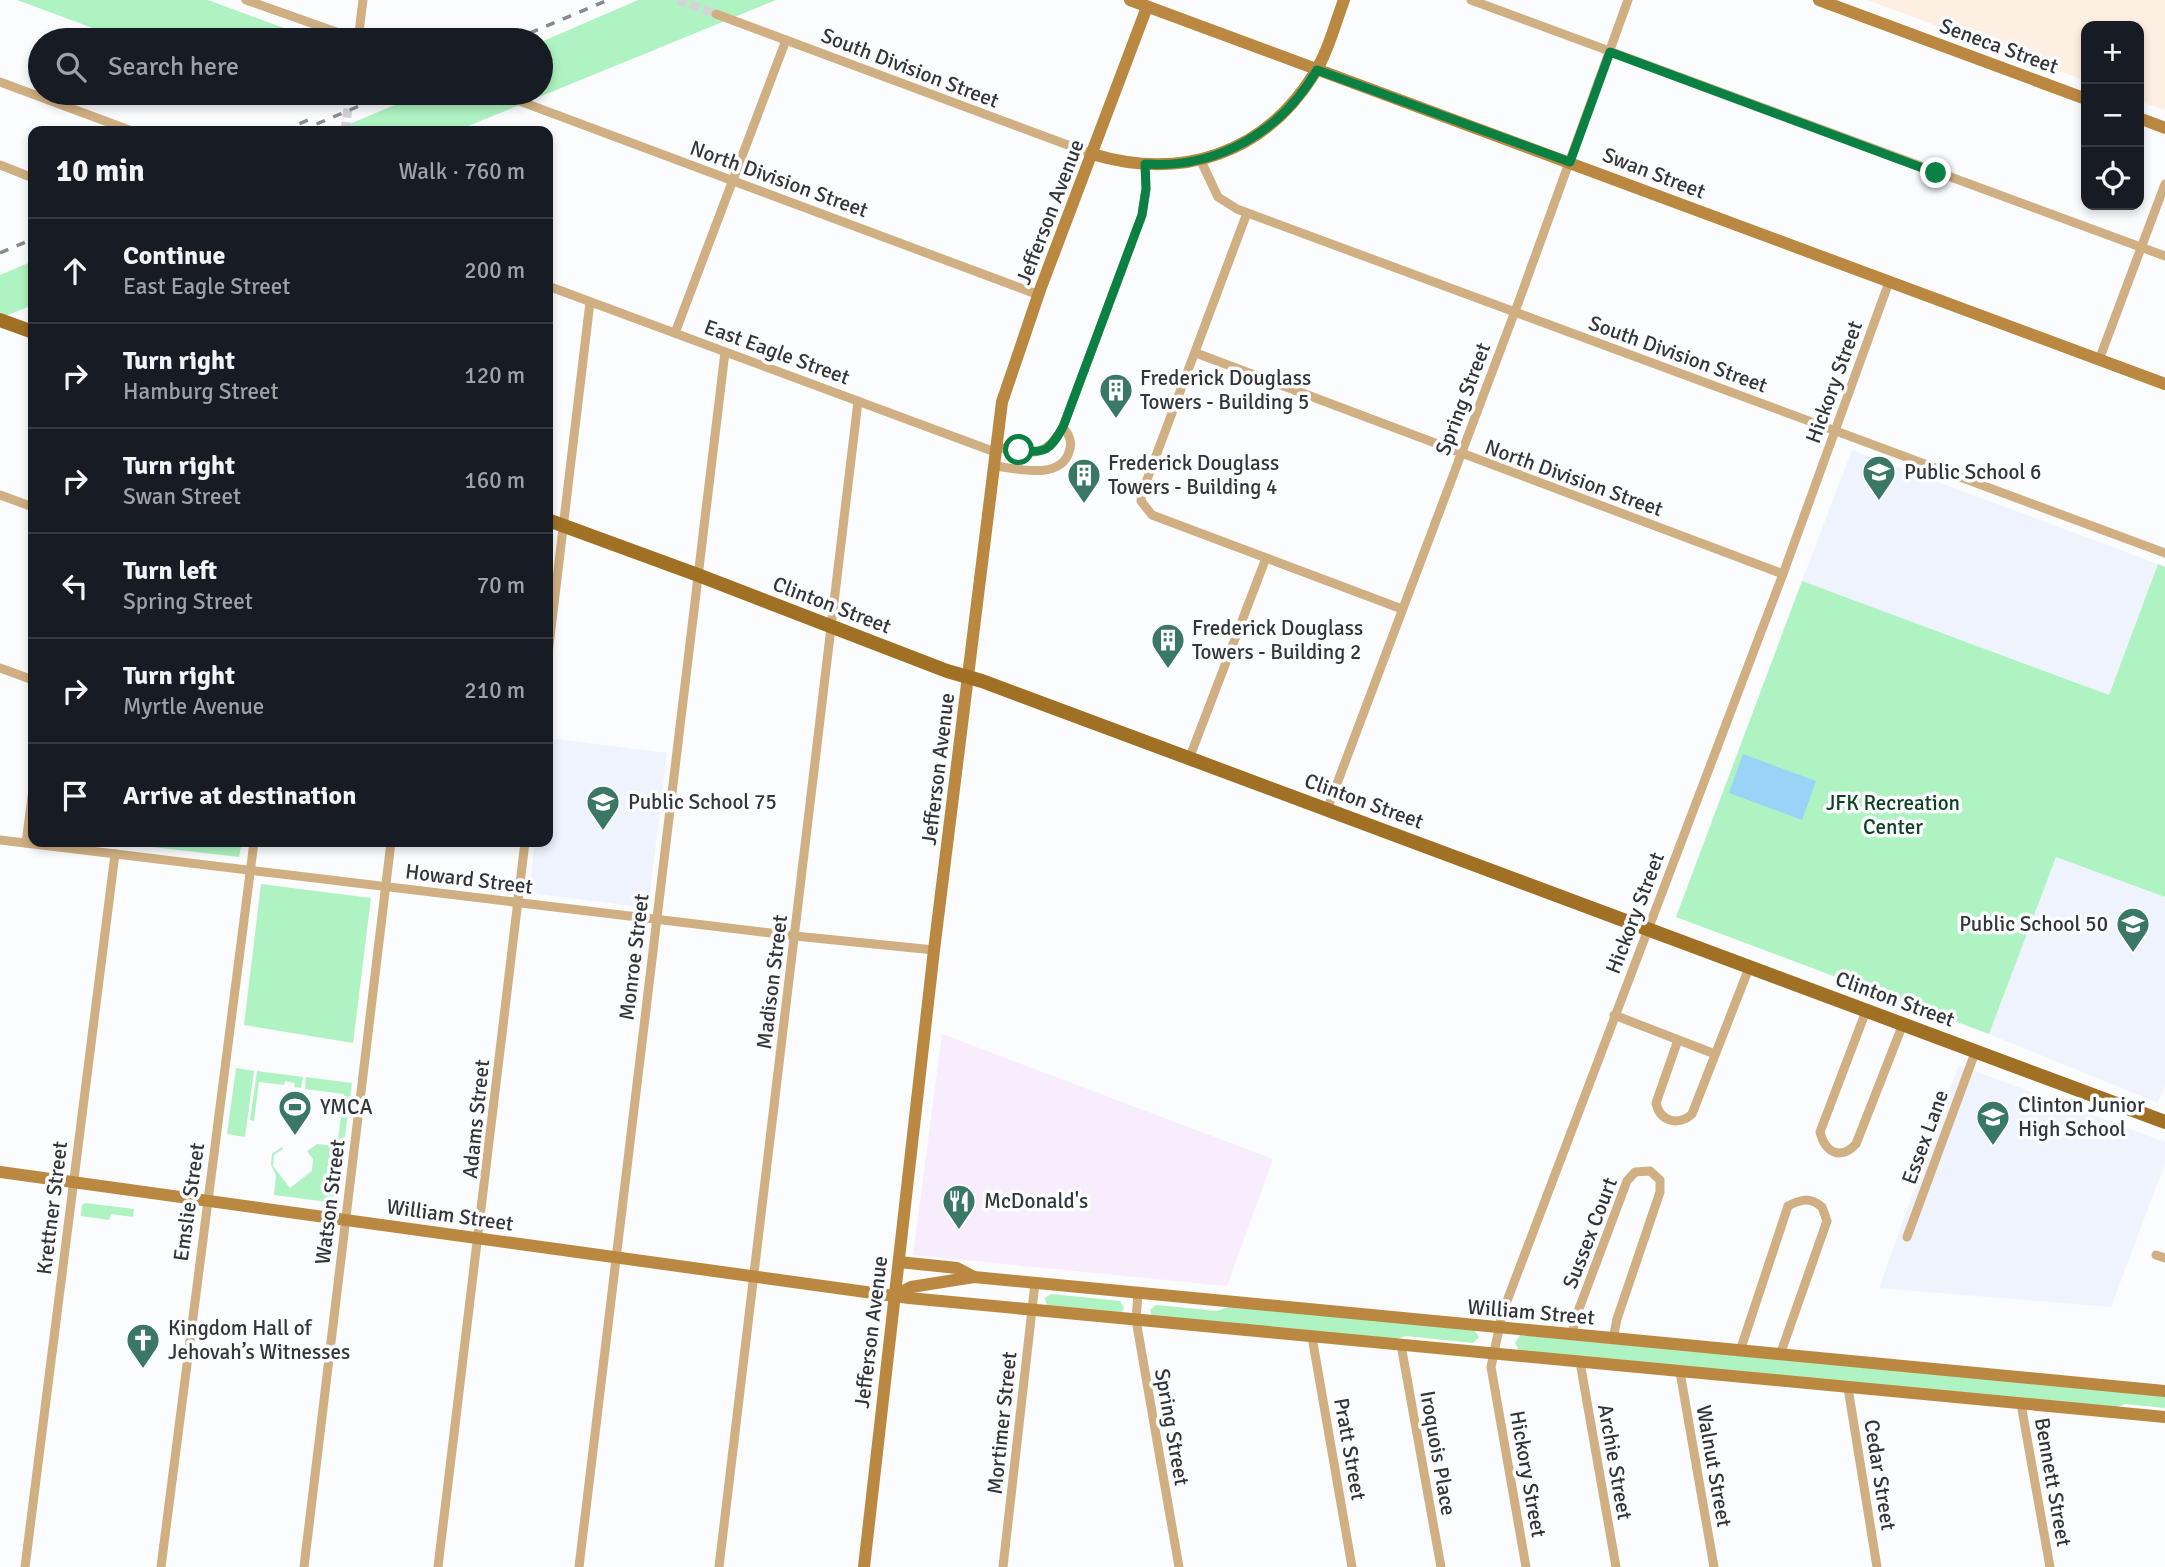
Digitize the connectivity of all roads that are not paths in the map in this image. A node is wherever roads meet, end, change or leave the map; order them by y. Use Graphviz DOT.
graph roads {
  1 [pos="246,0"];
  2 [pos="363,0"];
  3 [pos="1129,0"];
  4 [pos="1344,0"];
  5 [pos="1471,0"];
  6 [pos="1628,0"];
  7 [pos="1819,0"];
  8 [pos="1148,3"];
  9 [pos="716,14"];
  10 [pos="324,28"];
  11 [pos="360,28"];
  12 [pos="786,40"];
  13 [pos="1610,52"];
  14 [pos="1317,70"];
  15 [pos="0,82"];
  16 [pos="28,92"];
  17 [pos="2081,97"];
  18 [pos="62,105"];
  19 [pos="530,105"];
  20 [pos="2144,120"];
  21 [pos="119,126"];
  22 [pos="2165,128"];
  23 [pos="1092,154"];
  24 [pos="1200,161"];
  25 [pos="1570,162"];
  26 [pos="1145,164"];
  27 [pos="0,166"];
  28 [pos="28,176"];
  29 [pos="731,180"];
  30 [pos="2165,184"];
  31 [pos="1247,213"];
  32 [pos="2141,248"];
  33 [pos="2165,257"];
  34 [pos="1889,282"];
  35 [pos="553,288"];
  36 [pos="1039,295"];
  37 [pos="590,302"];
  38 [pos="1514,312"];
  39 [pos="0,320"];
  40 [pos="28,330"];
  41 [pos="674,333"];
  42 [pos="725,352"];
  43 [pos="1196,353"];
  44 [pos="2099,360"];
  45 [pos="2165,384"];
  46 [pos="858,401"];
  47 [pos="1063,427"];
  48 [pos="1834,431"];
  49 [pos="995,449"];
  50 [pos="1461,454"];
  51 [pos="993,466"];
  52 [pos="0,495"];
  53 [pos="28,505"];
  54 [pos="553,522"];
  55 [pos="563,526"];
  56 [pos="2165,553"];
  57 [pos="1266,558"];
  58 [pos="1783,574"];
  59 [pos="698,575"];
  60 [pos="1402,609"];
  61 [pos="553,611"];
  62 [pos="832,628"];
  63 [pos="0,668"];
  64 [pos="968,677"];
  65 [pos="28,678"];
  66 [pos="1189,759"];
  67 [pos="1326,810"];
  68 [pos="28,828"];
  69 [pos="0,840"];
  70 [pos="26,843"];
  71 [pos="58,847"];
  72 [pos="253,847"];
  73 [pos="390,847"];
  74 [pos="524,847"];
  75 [pos="115,854"];
  76 [pos="250,870"];
  77 [pos="385,887"];
  78 [pos="518,902"];
  79 [pos="657,919"];
  80 [pos="1647,930"];
  81 [pos="795,936"];
  82 [pos="934,950"];
  83 [pos="1749,968"];
  84 [pos="1866,1011"];
  85 [pos="1614,1015"];
  86 [pos="1903,1024"];
  87 [pos="1678,1040"];
  88 [pos="1976,1050"];
  89 [pos="1716,1054"];
  90 [pos="2165,1122"];
  91 [pos="0,1172"];
  92 [pos="74,1182"];
  93 [pos="206,1201"];
  94 [pos="346,1220"];
  95 [pos="1907,1237"];
  96 [pos="479,1238"];
  97 [pos="616,1257"];
  98 [pos="899,1262"];
  99 [pos="754,1276"];
  100 [pos="974,1277"];
  101 [pos="1035,1283"];
  102 [pos="1138,1293"];
  103 [pos="895,1295"];
  104 [pos="1032,1310"];
  105 [pos="1136,1320"];
  106 [pos="1499,1328"];
  107 [pos="1573,1335"];
  108 [pos="1312,1337"];
  109 [pos="1613,1339"];
  110 [pos="1401,1345"];
  111 [pos="1740,1351"];
  112 [pos="1494,1354"];
  113 [pos="1780,1354"];
  114 [pos="1580,1362"];
  115 [pos="1679,1372"];
  116 [pos="1848,1388"];
  117 [pos="2165,1391"];
  118 [pos="2021,1404"];
  119 [pos="2165,1417"];
  120 [pos="25,1567"];
  121 [pos="161,1567"];
  122 [pos="304,1567"];
  123 [pos="439,1567"];
  124 [pos="579,1567"];
  125 [pos="719,1567"];
  126 [pos="864,1567"];
  127 [pos="1003,1567"];
  128 [pos="1179,1567"];
  129 [pos="1352,1567"];
  130 [pos="1441,1567"];
  131 [pos="1526,1567"];
  132 [pos="1616,1567"];
  133 [pos="1714,1567"];
  134 [pos="1877,1567"];
  135 [pos="2050,1567"];
  1 -- 10 [label="street"];
  2 -- 11 [label="street"];
  3 -- 8 [label="main road, Swan Street"];
  4 -- 14 [label="main road"];
  5 -- 13 [label="street"];
  6 -- 13 [label="street, Spring Street"];
  7 -- 17 [label="main road, Seneca Street"];
  8 -- 14 [label="main road, Swan Street"];
  8 -- 23 [label="main road, Jefferson Avenue"];
  9 -- 12 [label="street, South Division Street"];
  12 -- 23 [label="street, South Division Street"];
  12 -- 29 [label="street"];
  13 -- 25 [label="street, Spring Street"];
  13 -- 32 [label="street"];
  14 -- 24 [label="main road"];
  14 -- 25 [label="main road, Swan Street"];
  15 -- 16 [label="street"];
  18 -- 21 [label="street"];
  19 -- 29 [label="street, North Division Street"];
  20 -- 22 [label="main road"];
  23 -- 26 [label="main road"];
  23 -- 36 [label="main road, Jefferson Avenue"];
  24 -- 26 [label="main road"];
  24 -- 31 [label="street, South Division Street"];
  25 -- 34 [label="main road, Swan Street"];
  25 -- 38 [label="street, Spring Street"];
  26 -- 47 [label="street, East Eagle Street"];
  27 -- 28 [label="street"];
  29 -- 36 [label="street, North Division Street"];
  29 -- 41 [label="street"];
  30 -- 32 [label="street"];
  31 -- 38 [label="street, South Division Street"];
  31 -- 43 [label="street"];
  32 -- 33 [label="street"];
  32 -- 44 [label="street"];
  34 -- 44 [label="main road, Swan Street"];
  34 -- 48 [label="street, Hickory Street"];
  35 -- 37 [label="street, East Eagle Street"];
  36 -- 49 [label="main road, Jefferson Avenue"];
  37 -- 41 [label="street, East Eagle Street"];
  37 -- 55 [label="street"];
  38 -- 48 [label="street, South Division Street"];
  38 -- 50 [label="street, Spring Street"];
  39 -- 40 [label="main road"];
  41 -- 42 [label="street, East Eagle Street"];
  42 -- 46 [label="street, East Eagle Street"];
  42 -- 59 [label="street, Monroe Street"];
  43 -- 50 [label="street, North Division Street"];
  43 -- 57 [label="street"];
  44 -- 45 [label="main road, Swan Street"];
  46 -- 49 [label="street, East Eagle Street"];
  46 -- 62 [label="street, Madison Street"];
  47 -- 49 [label="street, East Eagle Street"];
  47 -- 51 [label="street, East Eagle Street"];
  48 -- 56 [label="street, South Division Street"];
  48 -- 58 [label="street, Hickory Street"];
  49 -- 51 [label="main road, Jefferson Avenue"];
  50 -- 58 [label="street, North Division Street"];
  50 -- 60 [label="street, Spring Street"];
  51 -- 64 [label="main road, Jefferson Avenue"];
  52 -- 53 [label="street"];
  54 -- 55 [label="main road, Clinton Street"];
  55 -- 59 [label="main road, Clinton Street"];
  55 -- 61 [label="street"];
  57 -- 60 [label="street"];
  57 -- 66 [label="street"];
  58 -- 80 [label="street, Hickory Street"];
  59 -- 62 [label="main road, Clinton Street"];
  59 -- 79 [label="street, Monroe Street"];
  60 -- 67 [label="street, Spring Street"];
  62 -- 64 [label="main road, Clinton Street"];
  62 -- 81 [label="street, Madison Street"];
  63 -- 65 [label="street"];
  64 -- 66 [label="main road, Clinton Street"];
  64 -- 82 [label="main road, Jefferson Avenue"];
  66 -- 67 [label="main road, Clinton Street"];
  67 -- 80 [label="main road, Clinton Street"];
  68 -- 70 [label="street"];
  69 -- 70 [label="street, Howard Street"];
  71 -- 75 [label="street, Howard Street"];
  72 -- 76 [label="street, Emslie Street"];
  73 -- 77 [label="street, Watson Street"];
  74 -- 78 [label="street, Adams Street"];
  75 -- 76 [label="street, Howard Street"];
  75 -- 92 [label="street, Krettner Street"];
  76 -- 77 [label="street, Howard Street"];
  76 -- 93 [label="street, Emslie Street"];
  77 -- 78 [label="street, Howard Street"];
  77 -- 94 [label="street, Watson Street"];
  78 -- 79 [label="street, Howard Street"];
  78 -- 96 [label="street, Adams Street"];
  79 -- 81 [label="street, Howard Street"];
  79 -- 97 [label="street, Monroe Street"];
  80 -- 83 [label="main road, Clinton Street"];
  80 -- 85 [label="street, Hickory Street"];
  81 -- 82 [label="street, Howard Street"];
  81 -- 99 [label="street, Madison Street"];
  82 -- 98 [label="main road, Jefferson Avenue"];
  83 -- 84 [label="main road, Clinton Street"];
  83 -- 89 [label="street"];
  84 -- 86 [label="main road, Clinton Street"];
  84 -- 86 [label="street"];
  85 -- 87 [label="street"];
  85 -- 106 [label="street, Hickory Street"];
  86 -- 88 [label="main road, Clinton Street"];
  87 -- 89 [label="street"];
  87 -- 89 [label="street"];
  88 -- 90 [label="main road, Clinton Street"];
  88 -- 95 [label="street, Essex Lane"];
  91 -- 92 [label="main road, William Street"];
  92 -- 93 [label="main road, William Street"];
  92 -- 120 [label="street, Krettner Street"];
  93 -- 94 [label="main road, William Street"];
  93 -- 121 [label="street, Emslie Street"];
  94 -- 96 [label="main road, William Street"];
  94 -- 122 [label="street, Watson Street"];
  96 -- 97 [label="main road, William Street"];
  96 -- 123 [label="street, Adams Street"];
  97 -- 99 [label="main road, William Street"];
  97 -- 124 [label="street, Monroe Street"];
  98 -- 100 [label="main road"];
  98 -- 103 [label="main road, Jefferson Avenue"];
  99 -- 103 [label="main road, William Street"];
  99 -- 125 [label="street, Madison Street"];
  100 -- 101 [label="main road, William Street"];
  100 -- 103 [label="main road, William Street"];
  101 -- 102 [label="main road, William Street"];
  101 -- 104 [label="street, Mortimer Street"];
  102 -- 105 [label="street, Spring Street"];
  102 -- 106 [label="main road, William Street"];
  103 -- 104 [label="main road, William Street"];
  103 -- 126 [label="main road, Jefferson Avenue"];
  104 -- 105 [label="main road, William Street"];
  104 -- 127 [label="street, Mortimer Street"];
  105 -- 108 [label="main road, William Street"];
  105 -- 128 [label="street, Spring Street"];
  106 -- 107 [label="main road, William Street"];
  106 -- 112 [label="street, Hickory Street"];
  107 -- 109 [label="main road, William Street"];
  107 -- 109 [label="street, Sussex Court"];
  108 -- 110 [label="main road, William Street"];
  108 -- 129 [label="street, Pratt Street"];
  109 -- 111 [label="main road, William Street"];
  110 -- 112 [label="main road, William Street"];
  110 -- 130 [label="street, Iroquois Place"];
  111 -- 113 [label="main road, William Street"];
  111 -- 113 [label="street"];
  112 -- 114 [label="main road, William Street"];
  112 -- 131 [label="street, Hickory Street"];
  113 -- 117 [label="main road, William Street"];
  114 -- 115 [label="main road, William Street"];
  114 -- 132 [label="street, Archie Street"];
  115 -- 116 [label="main road, William Street"];
  115 -- 133 [label="street, Walnut Street"];
  116 -- 118 [label="main road, William Street"];
  116 -- 134 [label="street, Cedar Street"];
  118 -- 119 [label="main road, William Street"];
  118 -- 135 [label="street, Bennett Street"];
}
